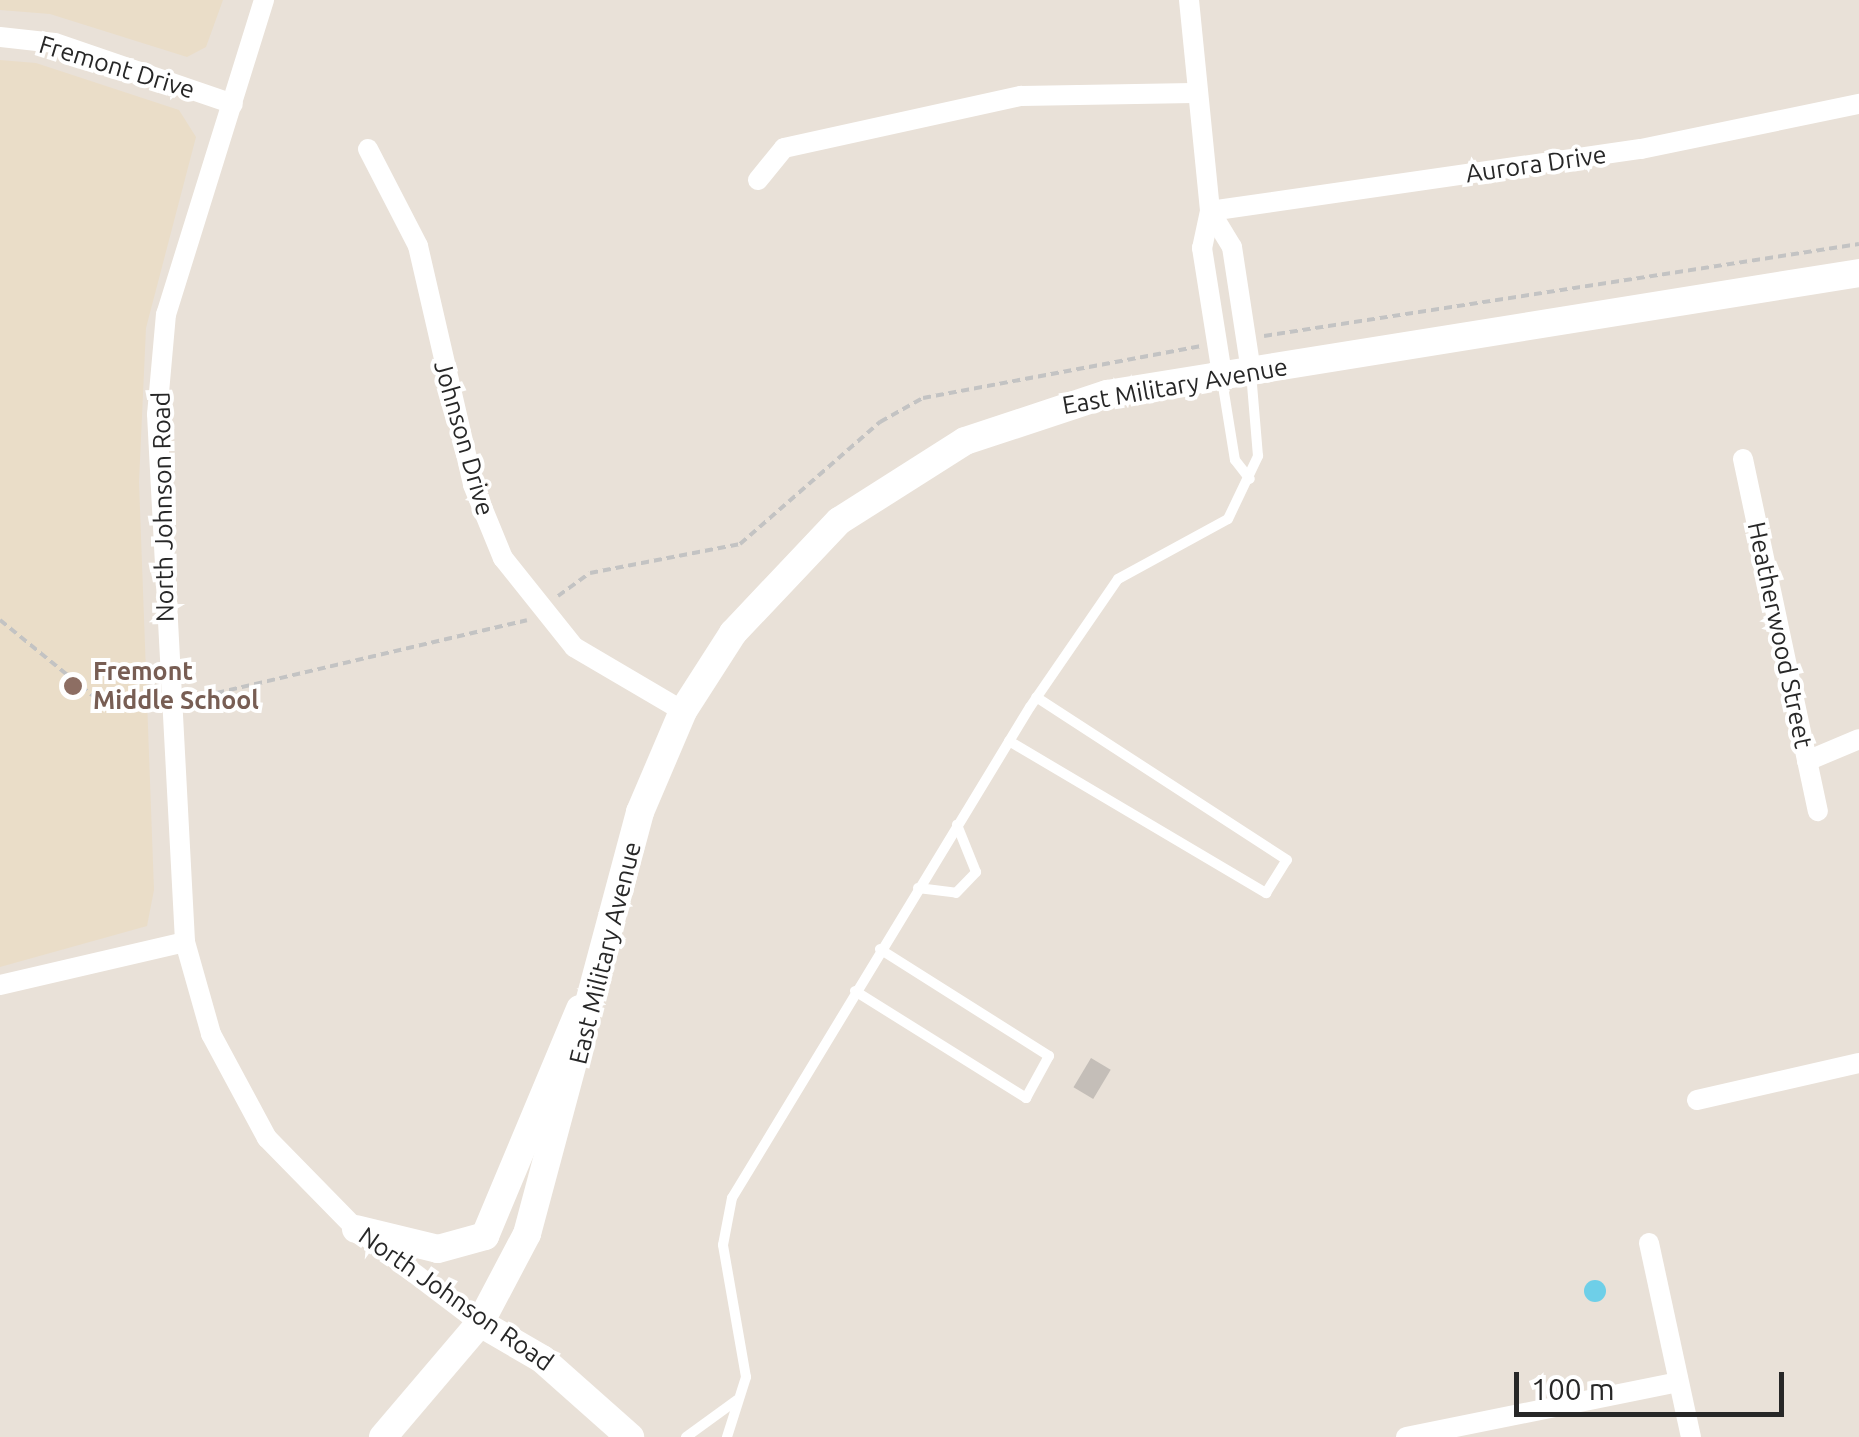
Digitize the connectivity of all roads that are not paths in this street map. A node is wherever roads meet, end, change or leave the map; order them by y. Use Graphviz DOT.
graph roads {
  1 [pos="264,0"];
  2 [pos="1189,0"];
  3 [pos="0,36"];
  4 [pos="1194,93"];
  5 [pos="233,104"];
  6 [pos="1859,104"];
  7 [pos="368,149"];
  8 [pos="758,180"];
  9 [pos="1210,211"];
  10 [pos="1859,273"];
  11 [pos="1251,370"];
  12 [pos="1222,374"];
  13 [pos="1743,460"];
  14 [pos="1250,479"];
  15 [pos="1036,698"];
  16 [pos="683,711"];
  17 [pos="1859,739"];
  18 [pos="1009,741"];
  19 [pos="1807,761"];
  20 [pos="1818,811"];
  21 [pos="957,826"];
  22 [pos="918,888"];
  23 [pos="185,942"];
  24 [pos="880,949"];
  25 [pos="599,972"];
  26 [pos="0,984"];
  27 [pos="854,992"];
  28 [pos="1859,1063"];
  29 [pos="1697,1100"];
  30 [pos="356,1229"];
  31 [pos="1649,1244"];
  32 [pos="480,1323"];
  33 [pos="1679,1382"];
  34 [pos="738,1400"];
  35 [pos="383,1437"];
  36 [pos="630,1437"];
  37 [pos="686,1437"];
  38 [pos="727,1437"];
  39 [pos="1406,1437"];
  40 [pos="1691,1437"];
  1 -- 5 [label="street, North Johnson Road"];
  2 -- 4 [label="street"];
  3 -- 5 [label="street, Fremont Drive"];
  4 -- 8 [label="street"];
  4 -- 9 [label="street"];
  5 -- 23 [label="street, North Johnson Road"];
  6 -- 9 [label="street, Aurora Drive"];
  7 -- 16 [label="street, Johnson Drive"];
  9 -- 11 [label="street"];
  9 -- 12 [label="street"];
  10 -- 11 [label="main road, East Military Avenue"];
  11 -- 12 [label="main road, East Military Avenue"];
  11 -- 14 [label="lane"];
  12 -- 14 [label="lane"];
  12 -- 16 [label="main road, East Military Avenue"];
  13 -- 19 [label="street, Heatherwood Street"];
  14 -- 15 [label="lane"];
  15 -- 18 [label="lane"];
  15 -- 18 [label="lane"];
  16 -- 25 [label="main road, East Military Avenue"];
  17 -- 19 [label="street"];
  18 -- 21 [label="lane"];
  19 -- 20 [label="street, Heatherwood Street"];
  21 -- 22 [label="lane"];
  21 -- 22 [label="lane"];
  22 -- 24 [label="lane"];
  23 -- 26 [label="street"];
  23 -- 30 [label="street, North Johnson Road"];
  24 -- 27 [label="lane"];
  24 -- 27 [label="lane"];
  25 -- 30 [label="main road"];
  25 -- 32 [label="main road, East Military Avenue"];
  27 -- 34 [label="lane"];
  28 -- 29 [label="street"];
  30 -- 32 [label="street, North Johnson Road"];
  31 -- 33 [label="street"];
  32 -- 35 [label="main road, East Military Avenue"];
  32 -- 36 [label="main road, North Johnson Road"];
  33 -- 39 [label="street"];
  33 -- 40 [label="street"];
  34 -- 37 [label="lane"];
  34 -- 38 [label="lane"];
}
